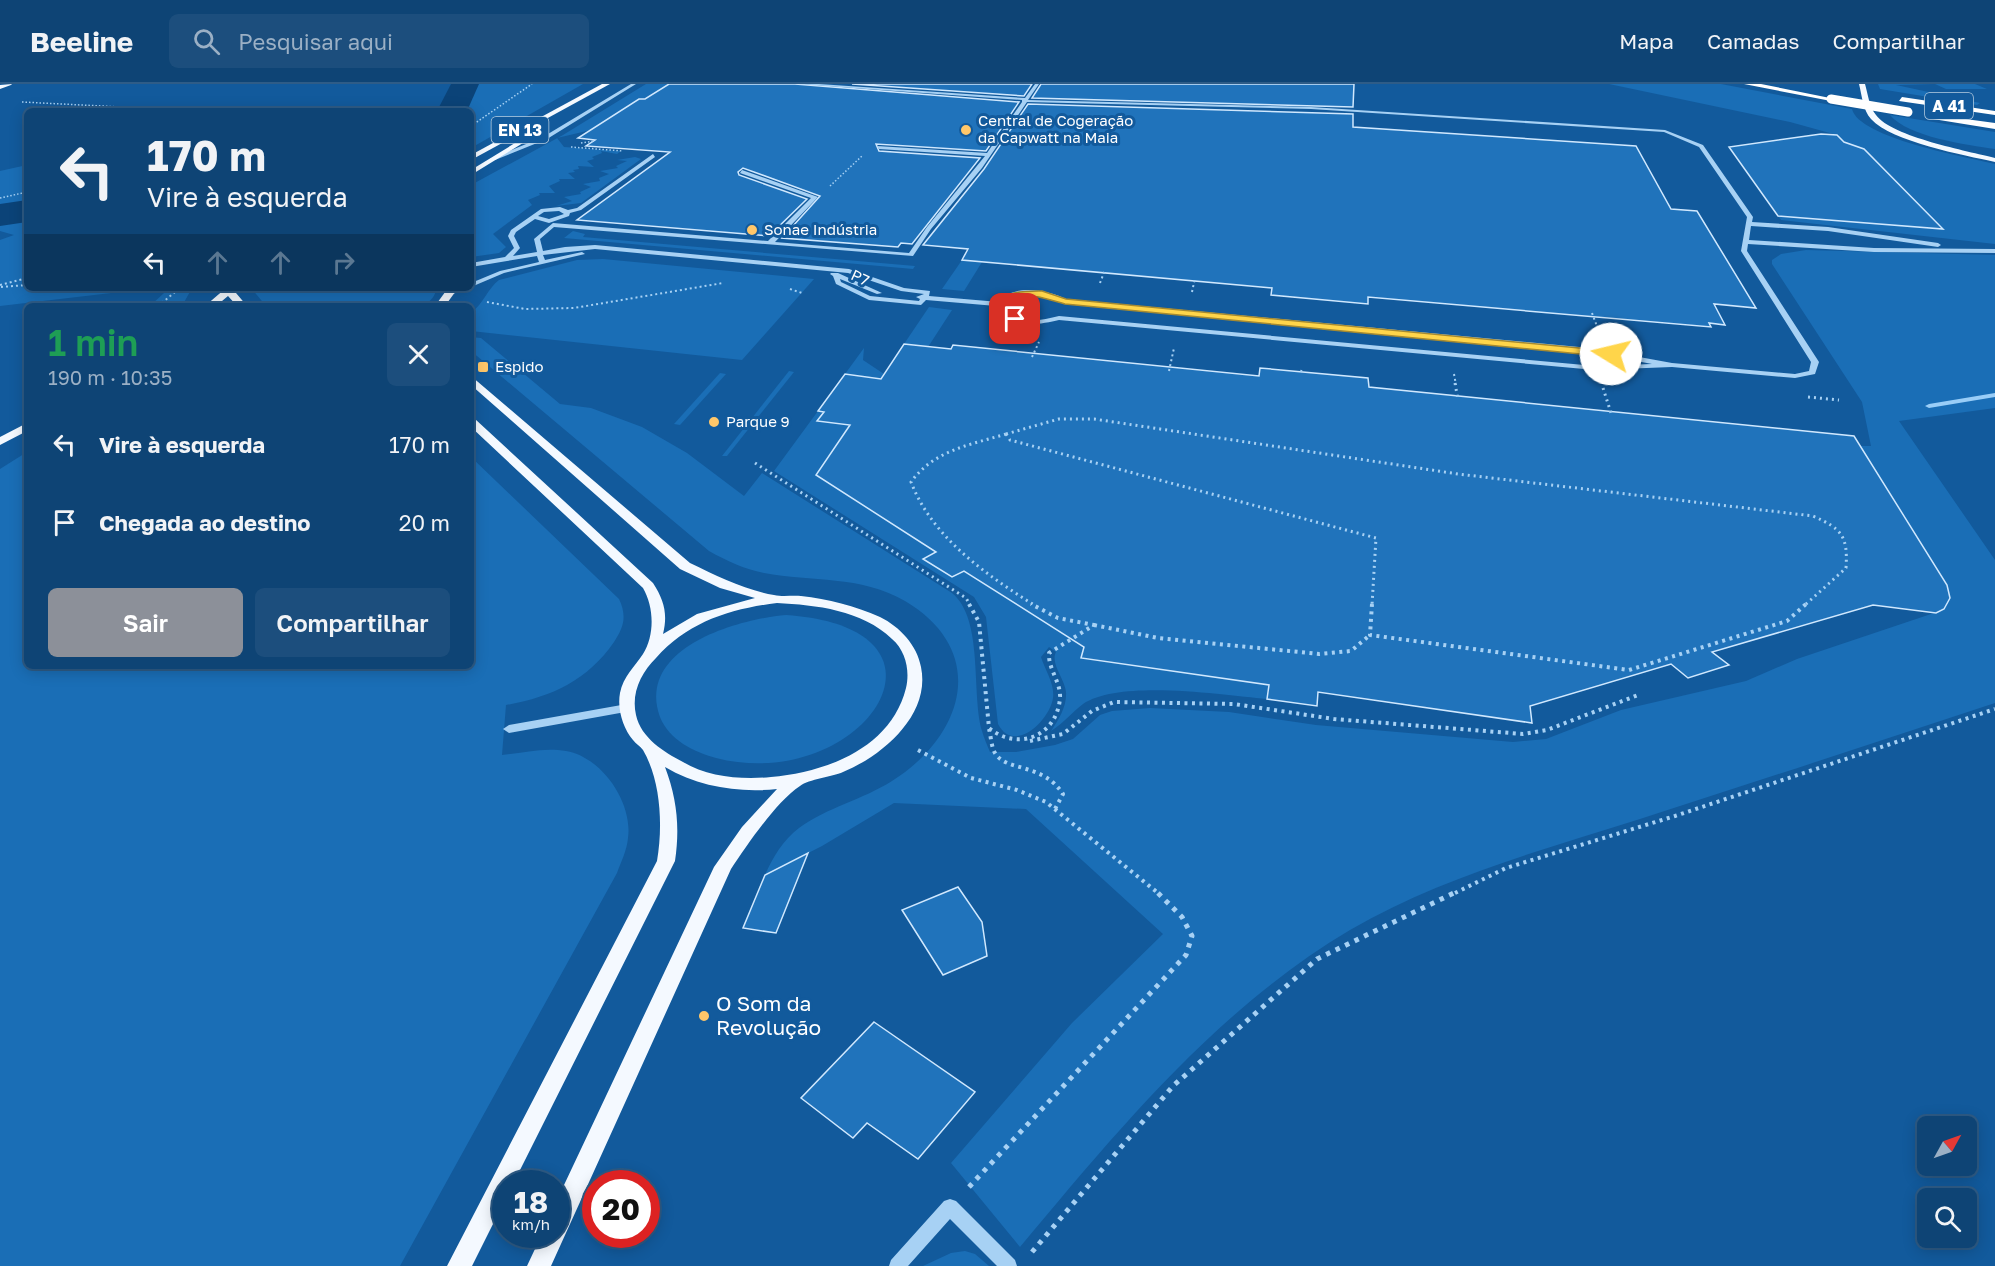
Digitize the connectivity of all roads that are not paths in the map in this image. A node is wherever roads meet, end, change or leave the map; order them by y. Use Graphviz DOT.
graph roads {
  1 [pos="9,84"];
  2 [pos="607,84"];
  3 [pos="634,84"];
  4 [pos="799,84"];
  5 [pos="1037,84"];
  6 [pos="1748,84"];
  7 [pos="1862,84"];
  8 [pos="864,86"];
  9 [pos="0,87"];
  10 [pos="1855,91"];
  11 [pos="1874,94"];
  12 [pos="1893,97"];
  13 [pos="1025,100"];
  14 [pos="570,106"];
  15 [pos="1995,113"];
  16 [pos="1919,114"];
  17 [pos="1930,116"];
  18 [pos="1995,126"];
  19 [pos="1929,141"];
  20 [pos="879,147"];
  21 [pos="1995,153"];
  22 [pos="988,155"];
  23 [pos="474,156"];
  24 [pos="653,156"];
  25 [pos="493,159"];
  26 [pos="1995,160"];
  27 [pos="474,171"];
  28 [pos="742,172"];
  29 [pos="567,212"];
  30 [pos="534,217"];
  31 [pos="554,222"];
  32 [pos="1750,224"];
  33 [pos="1747,242"];
  34 [pos="770,243"];
  35 [pos="603,250"];
  36 [pos="1980,250"];
  37 [pos="1995,251"];
  38 [pos="540,254"];
  39 [pos="501,261"];
  40 [pos="542,262"];
  41 [pos="474,265"];
  42 [pos="813,269"];
  43 [pos="474,284"];
  44 [pos="228,291"];
  45 [pos="452,291"];
  46 [pos="925,298"];
  47 [pos="214,303"];
  48 [pos="442,303"];
  49 [pos="999,304"];
  50 [pos="1672,365"];
  51 [pos="474,382"];
  52 [pos="474,424"];
  53 [pos="24,428"];
  54 [pos="0,442"];
  55 [pos="777,599"];
  56 [pos="651,652"];
  57 [pos="627,708"];
  58 [pos="509,729"];
  59 [pos="651,752"];
  60 [pos="797,780"];
  61 [pos="570,1199"];
  62 [pos="547,1248"];
  63 [pos="459,1266"];
  64 [pos="539,1266"];
  65 [pos="897,1266"];
  66 [pos="1010,1266"];
  1 -- 9 [label="main road"];
  2 -- 14 [label="main road, EN 13"];
  3 -- 25 [label="street"];
  4 -- 8 [label="street"];
  5 -- 13 [label="street"];
  6 -- 16 [label="highway, A 41, bridge"];
  7 -- 19 [label="main road"];
  8 -- 13 [label="street"];
  10 -- 11 [label="highway"];
  12 -- 15 [label="highway, A 41"];
  13 -- 22 [label="street"];
  13 -- 32 [label="street"];
  14 -- 23 [label="main road, EN 13"];
  14 -- 25 [label="main road, EN 13"];
  17 -- 18 [label="highway, A 41"];
  19 -- 21 [label="main road"];
  19 -- 26 [label="main road"];
  20 -- 22 [label="street"];
  22 -- 34 [label="street"];
  24 -- 29 [label="street"];
  25 -- 27 [label="main road, EN 13"];
  28 -- 34 [label="street"];
  29 -- 30 [label="street"];
  29 -- 31 [label="street"];
  30 -- 31 [label="street"];
  30 -- 39 [label="street"];
  31 -- 34 [label="street"];
  31 -- 38 [label="street"];
  32 -- 33 [label="street"];
  32 -- 36 [label="street"];
  33 -- 36 [label="street"];
  33 -- 50 [label="street"];
  35 -- 38 [label="street"];
  35 -- 40 [label="street"];
  35 -- 42 [label="street"];
  36 -- 37 [label="street"];
  38 -- 39 [label="street"];
  38 -- 40 [label="street"];
  39 -- 41 [label="street"];
  40 -- 43 [label="street"];
  42 -- 46 [label="street"];
  42 -- 46 [label="street, P7"];
  44 -- 47 [label="main road"];
  45 -- 48 [label="main road"];
  46 -- 49 [label="street"];
  49 -- 50 [label="street"];
  49 -- 50 [label="street"];
  51 -- 55 [label="main road"];
  52 -- 56 [label="main road"];
  53 -- 54 [label="main road"];
  55 -- 56 [label="main road"];
  55 -- 60 [label="main road"];
  56 -- 57 [label="main road"];
  57 -- 58 [label="street"];
  57 -- 59 [label="main road"];
  59 -- 60 [label="main road"];
  59 -- 63 [label="main road"];
  60 -- 61 [label="main road"];
  62 -- 64 [label="main road"];
  65 -- 66 [label="street"];
}
